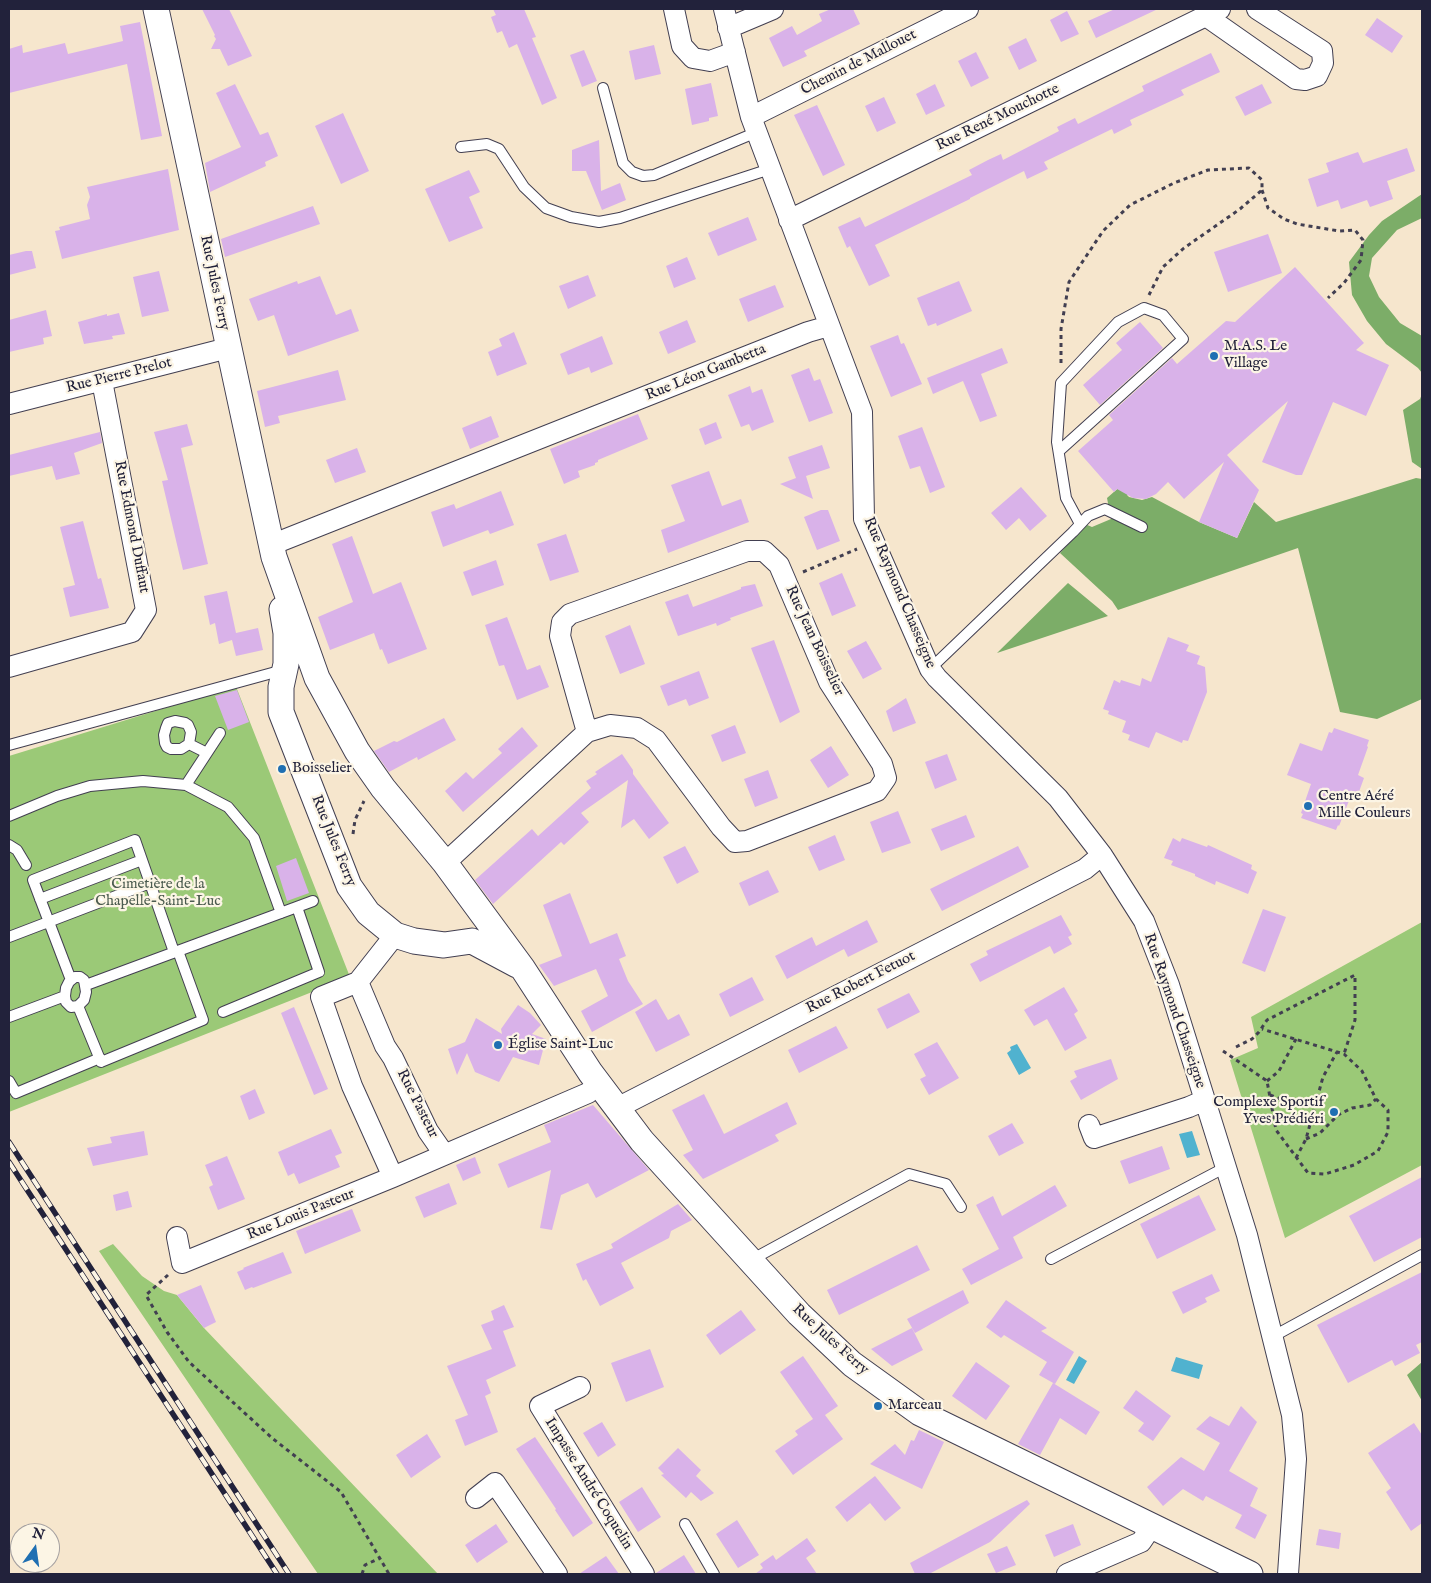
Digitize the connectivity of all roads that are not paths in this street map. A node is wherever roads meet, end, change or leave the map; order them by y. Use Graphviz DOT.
graph roads {
  1 [pos="156,9"];
  2 [pos="674,9"];
  3 [pos="724,9"];
  4 [pos="773,9"];
  5 [pos="968,9"];
  6 [pos="1256,9"];
  7 [pos="1213,12"];
  8 [pos="728,28"];
  9 [pos="735,52"];
  10 [pos="602,88"];
  11 [pos="754,125"];
  12 [pos="461,147"];
  13 [pos="770,169"];
  14 [pos="790,220"];
  15 [pos="829,326"];
  16 [pos="228,348"];
  17 [pos="102,381"];
  18 [pos="9,404"];
  19 [pos="1058,451"];
  20 [pos="1080,524"];
  21 [pos="1142,527"];
  22 [pos="273,551"];
  23 [pos="9,667"];
  24 [pos="930,669"];
  25 [pos="283,678"];
  26 [pos="317,678"];
  27 [pos="587,732"];
  28 [pos="220,733"];
  29 [pos="189,744"];
  30 [pos="9,745"];
  31 [pos="207,754"];
  32 [pos="186,785"];
  33 [pos="9,816"];
  34 [pos="9,845"];
  35 [pos="1102,855"];
  36 [pos="142,860"];
  37 [pos="445,863"];
  38 [pos="26,865"];
  39 [pos="150,883"];
  40 [pos="40,899"];
  41 [pos="313,901"];
  42 [pos="297,907"];
  43 [pos="479,909"];
  44 [pos="280,913"];
  45 [pos="48,921"];
  46 [pos="395,935"];
  47 [pos="9,937"];
  48 [pos="472,941"];
  49 [pos="176,952"];
  50 [pos="523,969"];
  51 [pos="71,980"];
  52 [pos="358,982"];
  53 [pos="86,985"];
  54 [pos="65,996"];
  55 [pos="78,1006"];
  56 [pos="223,1012"];
  57 [pos="9,1017"];
  58 [pos="100,1058"];
  59 [pos="9,1081"];
  60 [pos="598,1084"];
  61 [pos="1205,1100"];
  62 [pos="618,1108"];
  63 [pos="1089,1125"];
  64 [pos="444,1154"];
  65 [pos="1226,1167"];
  66 [pos="393,1177"];
  67 [pos="961,1207"];
  68 [pos="177,1237"];
  69 [pos="1422,1255"];
  70 [pos="1051,1259"];
  71 [pos="751,1261"];
  72 [pos="1272,1337"];
  73 [pos="580,1388"];
  74 [pos="476,1498"];
  75 [pos="684,1524"];
  76 [pos="1152,1526"];
  77 [pos="557,1574"];
  78 [pos="644,1574"];
  79 [pos="714,1574"];
  80 [pos="1067,1574"];
  81 [pos="1250,1574"];
  82 [pos="1288,1574"];
  1 -- 16 [label="street, Rue Jules Ferry"];
  2 -- 9 [label="street"];
  3 -- 8 [label="street"];
  4 -- 8 [label="street"];
  5 -- 11 [label="street, Chemin de Mallouet"];
  6 -- 7 [label="street, Rue René Mouchotte"];
  7 -- 14 [label="street, Rue René Mouchotte"];
  8 -- 9 [label="street"];
  9 -- 11 [label="street"];
  10 -- 11 [label="lane"];
  11 -- 13 [label="street"];
  12 -- 13 [label="lane"];
  13 -- 14 [label="street"];
  14 -- 15 [label="street"];
  15 -- 22 [label="street, Rue Léon Gambetta"];
  15 -- 24 [label="street, Rue Raymond Chasseigne"];
  16 -- 17 [label="street, Rue Pierre Prelot"];
  16 -- 22 [label="street, Rue Jules Ferry"];
  17 -- 18 [label="street, Rue Pierre Prelot"];
  17 -- 23 [label="street, Rue Edmond Duffaut"];
  19 -- 19 [label="lane"];
  19 -- 20 [label="lane"];
  20 -- 21 [label="lane"];
  20 -- 24 [label="lane"];
  22 -- 25 [label="street, Rue Jules Ferry"];
  22 -- 26 [label="street, Rue Jules Ferry"];
  24 -- 35 [label="street, Rue Raymond Chasseigne"];
  25 -- 26 [label="street"];
  25 -- 30 [label="lane"];
  25 -- 46 [label="street, Rue Jules Ferry"];
  26 -- 37 [label="street, Rue Jules Ferry"];
  27 -- 27 [label="street, Rue Jean Boisselier"];
  27 -- 37 [label="street, Rue Jean Boisselier"];
  28 -- 31 [label="lane"];
  29 -- 31 [label="lane"];
  31 -- 32 [label="lane"];
  32 -- 33 [label="lane"];
  32 -- 44 [label="lane"];
  34 -- 38 [label="lane"];
  35 -- 61 [label="street, Rue Raymond Chasseigne"];
  35 -- 62 [label="street, Rue Robert Fetuot"];
  36 -- 39 [label="lane"];
  36 -- 40 [label="lane"];
  36 -- 40 [label="lane"];
  37 -- 43 [label="street, Rue Jules Ferry"];
  39 -- 45 [label="lane"];
  39 -- 49 [label="lane"];
  40 -- 45 [label="lane"];
  41 -- 42 [label="lane"];
  42 -- 44 [label="lane"];
  42 -- 56 [label="lane"];
  43 -- 48 [label="street"];
  43 -- 50 [label="street, Rue Jules Ferry"];
  44 -- 49 [label="lane"];
  45 -- 47 [label="lane"];
  45 -- 51 [label="lane"];
  46 -- 48 [label="street, Rue Jules Ferry"];
  46 -- 52 [label="street"];
  48 -- 50 [label="street, Rue Jules Ferry"];
  49 -- 53 [label="lane"];
  49 -- 58 [label="lane"];
  50 -- 60 [label="street, Rue Jules Ferry"];
  51 -- 53 [label="lane"];
  51 -- 54 [label="lane"];
  52 -- 64 [label="street, Rue Pasteur"];
  52 -- 66 [label="street"];
  53 -- 55 [label="lane"];
  54 -- 55 [label="lane"];
  54 -- 57 [label="lane"];
  55 -- 58 [label="lane"];
  58 -- 59 [label="lane"];
  60 -- 62 [label="street, Rue Jules Ferry"];
  60 -- 64 [label="street, Rue Pasteur"];
  61 -- 63 [label="street"];
  61 -- 65 [label="street, Rue Raymond Chasseigne"];
  62 -- 71 [label="street, Rue Jules Ferry"];
  64 -- 66 [label="street, Rue Louis Pasteur"];
  65 -- 70 [label="lane"];
  65 -- 72 [label="street, Rue Raymond Chasseigne"];
  66 -- 68 [label="street, Rue Louis Pasteur"];
  67 -- 71 [label="lane"];
  69 -- 72 [label="lane"];
  71 -- 76 [label="street, Rue Jules Ferry"];
  72 -- 82 [label="street, Rue Raymond Chasseigne"];
  73 -- 78 [label="street, Impasse André Coquelin"];
  74 -- 77 [label="street"];
  75 -- 79 [label="lane"];
  76 -- 80 [label="street"];
  76 -- 81 [label="street, Rue Jules Ferry"];
}
